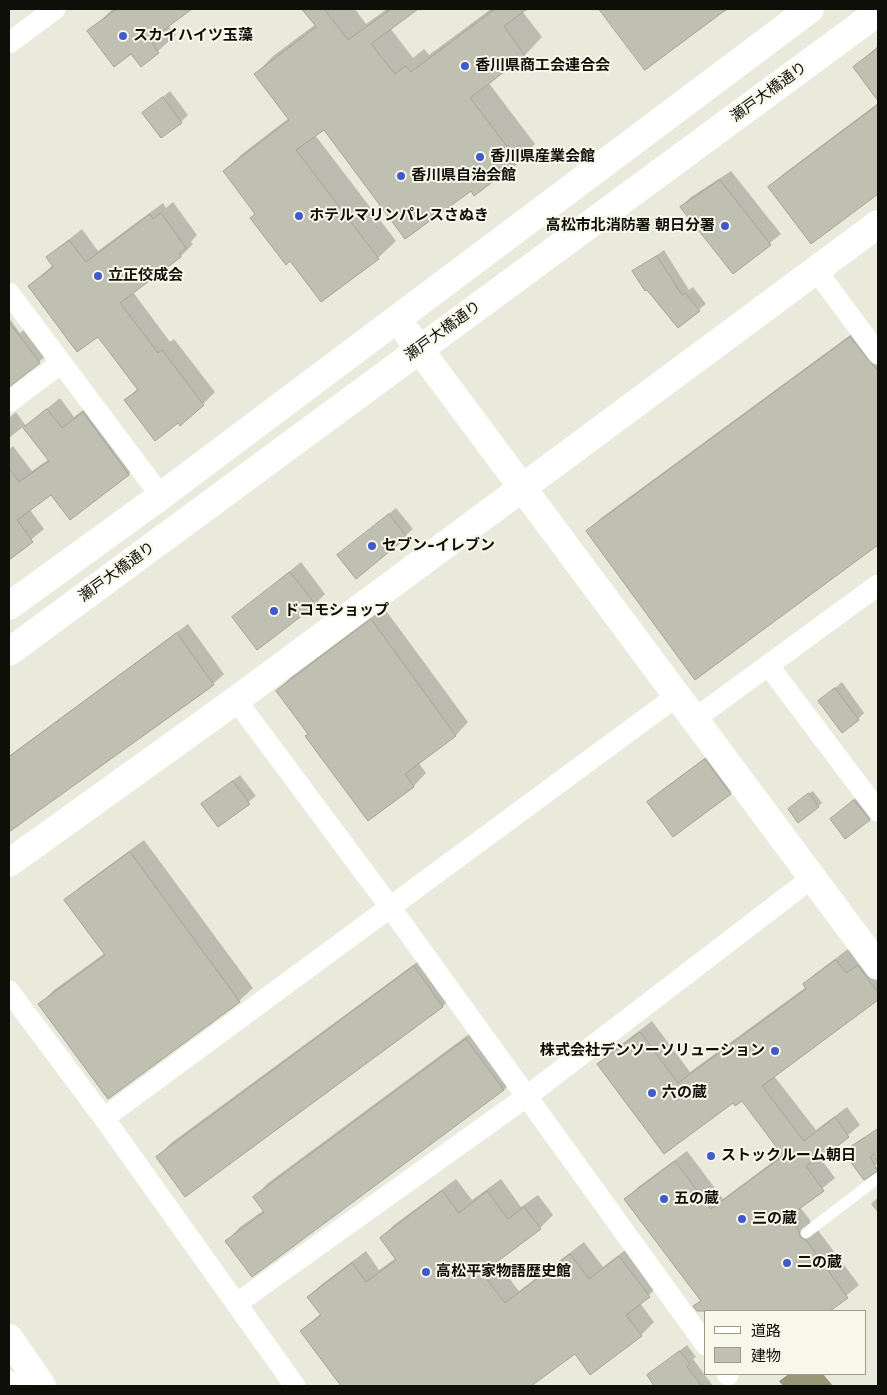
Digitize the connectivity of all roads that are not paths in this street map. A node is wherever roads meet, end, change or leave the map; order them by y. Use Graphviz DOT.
graph roads {
  1 [pos="55,9"];
  2 [pos="810,9"];
  3 [pos="878,12"];
  4 [pos="9,43"];
  5 [pos="878,224"];
  6 [pos="816,270"];
  7 [pos="9,293"];
  8 [pos="397,319"];
  9 [pos="419,349"];
  10 [pos="878,354"];
  11 [pos="60,363"];
  12 [pos="9,402"];
  13 [pos="524,487"];
  14 [pos="160,496"];
  15 [pos="878,585"];
  16 [pos="9,606"];
  17 [pos="9,652"];
  18 [pos="768,665"];
  19 [pos="678,695"];
  20 [pos="236,700"];
  21 [pos="696,718"];
  22 [pos="878,811"];
  23 [pos="9,863"];
  24 [pos="813,878"];
  25 [pos="390,907"];
  26 [pos="876,960"];
  27 [pos="9,990"];
  28 [pos="526,1097"];
  29 [pos="104,1118"];
  30 [pos="878,1178"];
  31 [pos="806,1233"];
  32 [pos="236,1304"];
  33 [pos="9,1338"];
  34 [pos="704,1342"];
  35 [pos="42,1386"];
  36 [pos="295,1386"];
  1 -- 4 [label="street"];
  2 -- 8 [label="street"];
  3 -- 9 [label="street, 瀬戸大橋通り"];
  5 -- 6 [label="street"];
  6 -- 10 [label="street"];
  6 -- 13 [label="street"];
  7 -- 11 [label="street"];
  8 -- 9 [label="street"];
  8 -- 14 [label="street"];
  9 -- 13 [label="street"];
  9 -- 17 [label="street, 瀬戸大橋通り"];
  11 -- 12 [label="street"];
  11 -- 14 [label="street"];
  13 -- 19 [label="street"];
  13 -- 20 [label="street"];
  14 -- 16 [label="street"];
  15 -- 18 [label="street"];
  18 -- 21 [label="street"];
  18 -- 22 [label="street"];
  19 -- 21 [label="street"];
  19 -- 25 [label="street"];
  20 -- 23 [label="street"];
  20 -- 25 [label="street"];
  21 -- 24 [label="street"];
  24 -- 26 [label="street"];
  24 -- 28 [label="street"];
  25 -- 28 [label="street"];
  25 -- 29 [label="street"];
  27 -- 29 [label="street"];
  28 -- 32 [label="street"];
  28 -- 34 [label="street"];
  29 -- 32 [label="street"];
  30 -- 31 [label="lane"];
  32 -- 36 [label="street"];
  33 -- 35 [label="street"];
}
